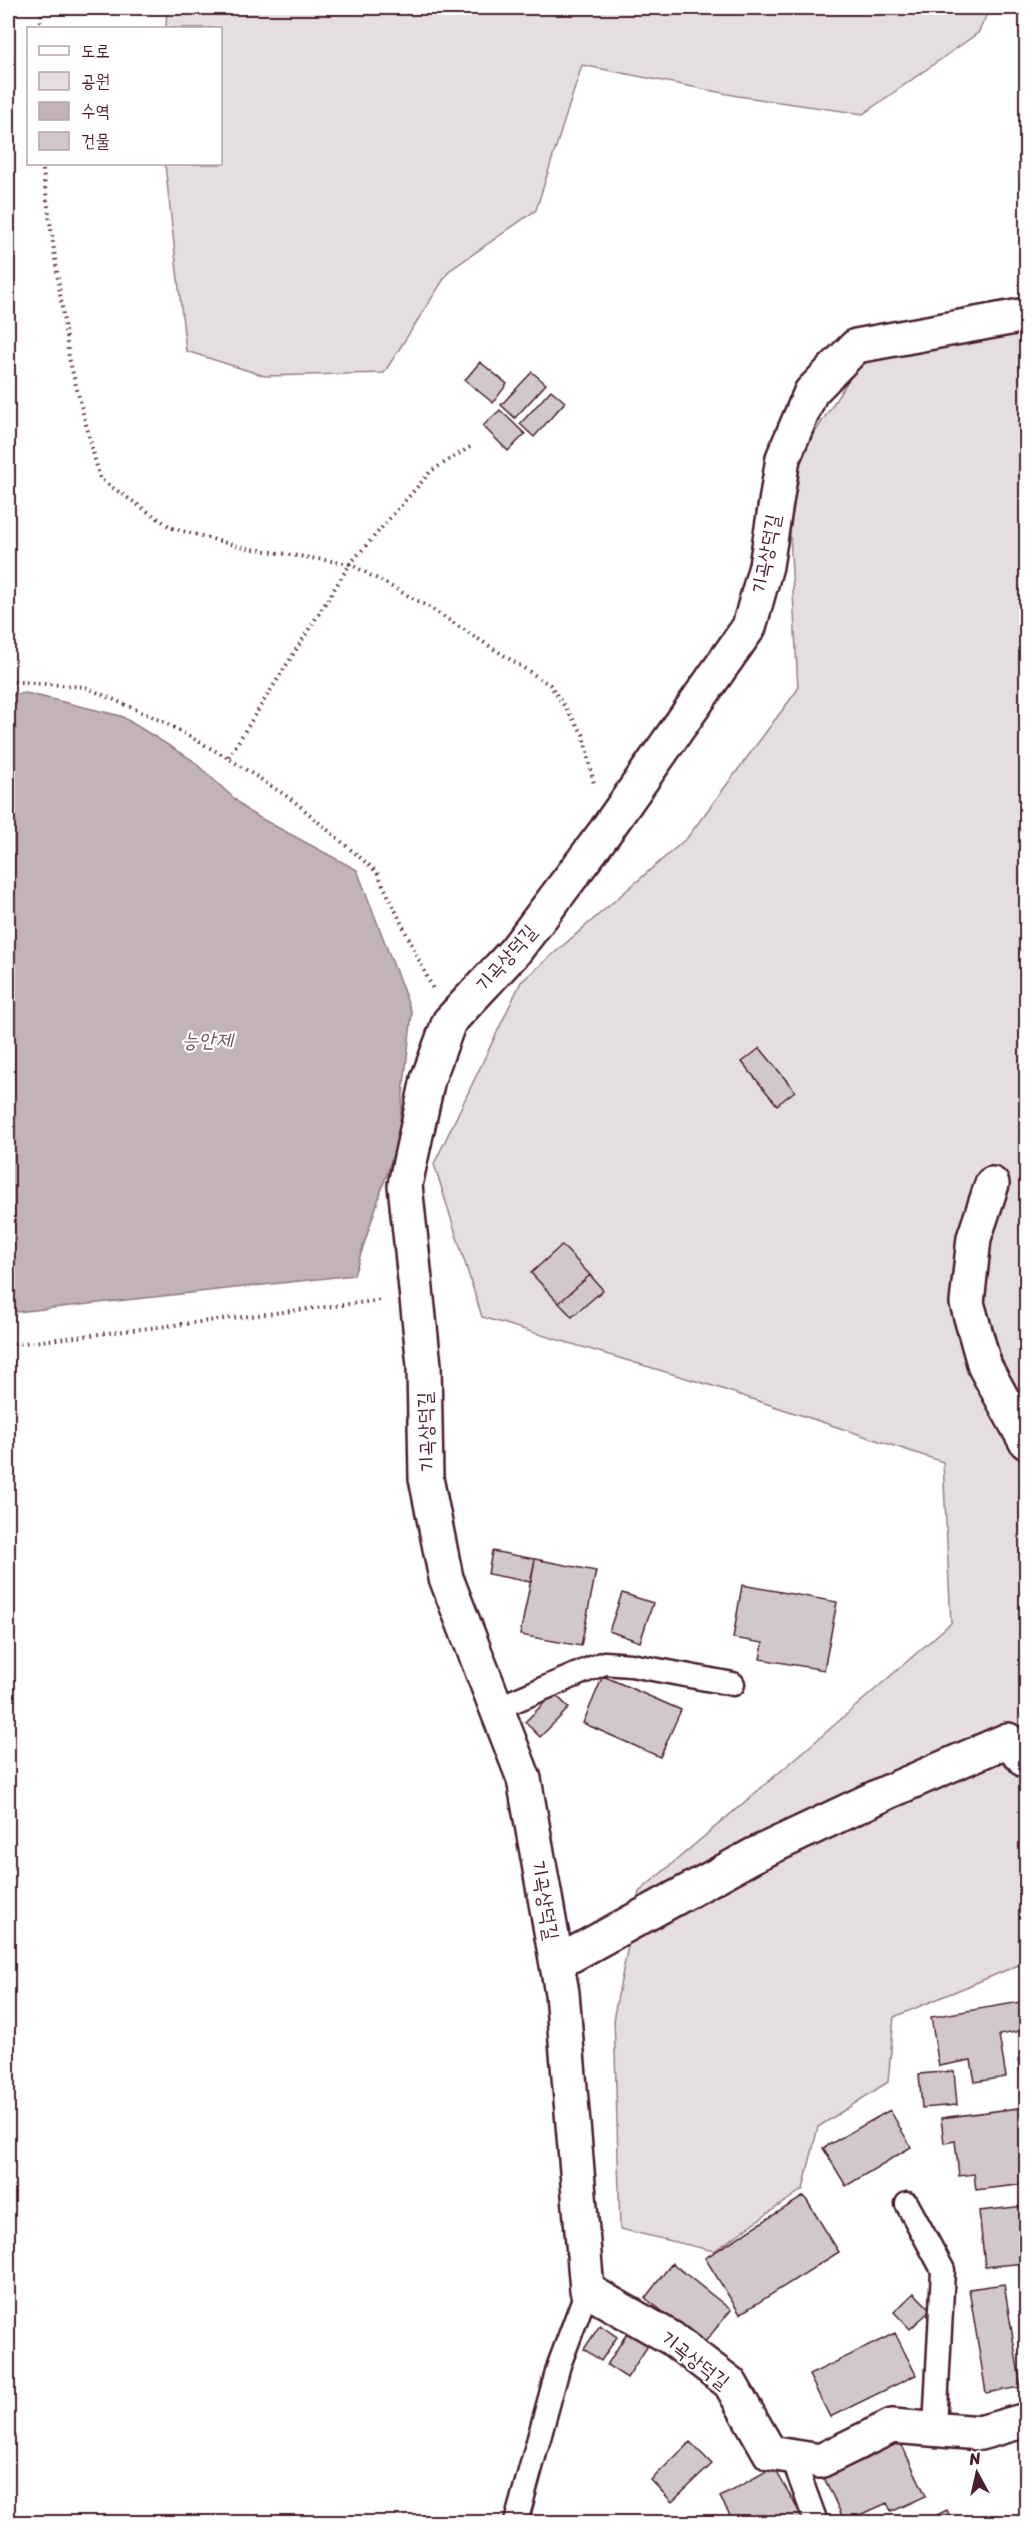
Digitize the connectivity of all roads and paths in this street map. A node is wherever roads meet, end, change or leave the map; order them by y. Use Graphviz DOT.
graph roads {
  1 [pos="41,8"];
  2 [pos="41,27"];
  3 [pos="42,165"];
  4 [pos="1026,315"];
  5 [pos="470,447"];
  6 [pos="350,564"];
  7 [pos="8,681"];
  8 [pos="228,758"];
  9 [pos="605,832"];
  10 [pos="449,1022"];
  11 [pos="992,1184"];
  12 [pos="417,1296"];
  13 [pos="8,1345"];
  14 [pos="1026,1442"];
  15 [pos="733,1684"];
  16 [pos="497,1708"];
  17 [pos="1020,1743"];
  18 [pos="556,1963"];
  19 [pos="907,2204"];
  20 [pos="587,2290"];
  21 [pos="1026,2420"];
  22 [pos="934,2428"];
  23 [pos="792,2456"];
  24 [pos="516,2523"];
  25 [pos="816,2523"];
  1 -- 2 [label="path"];
  3 -- 6 [label="path"];
  4 -- 9 [label="street, 기곡상덕길"];
  5 -- 6 [label="path"];
  6 -- 8 [label="path"];
  6 -- 9 [label="path"];
  7 -- 8 [label="path"];
  8 -- 10 [label="path"];
  9 -- 10 [label="street, 기곡상덕길"];
  10 -- 12 [label="street, 기곡상덕길"];
  11 -- 14 [label="street"];
  12 -- 13 [label="path"];
  12 -- 16 [label="street, 기곡상덕길"];
  15 -- 16 [label="lane"];
  16 -- 18 [label="street, 기곡상덕길"];
  17 -- 18 [label="street"];
  18 -- 20 [label="street, 기곡상덕길"];
  19 -- 22 [label="lane"];
  20 -- 23 [label="street, 기곡상덕길"];
  20 -- 24 [label="lane"];
  21 -- 22 [label="street, 기곡상덕길"];
  22 -- 23 [label="street, 기곡상덕길"];
  23 -- 25 [label="lane"];
}
